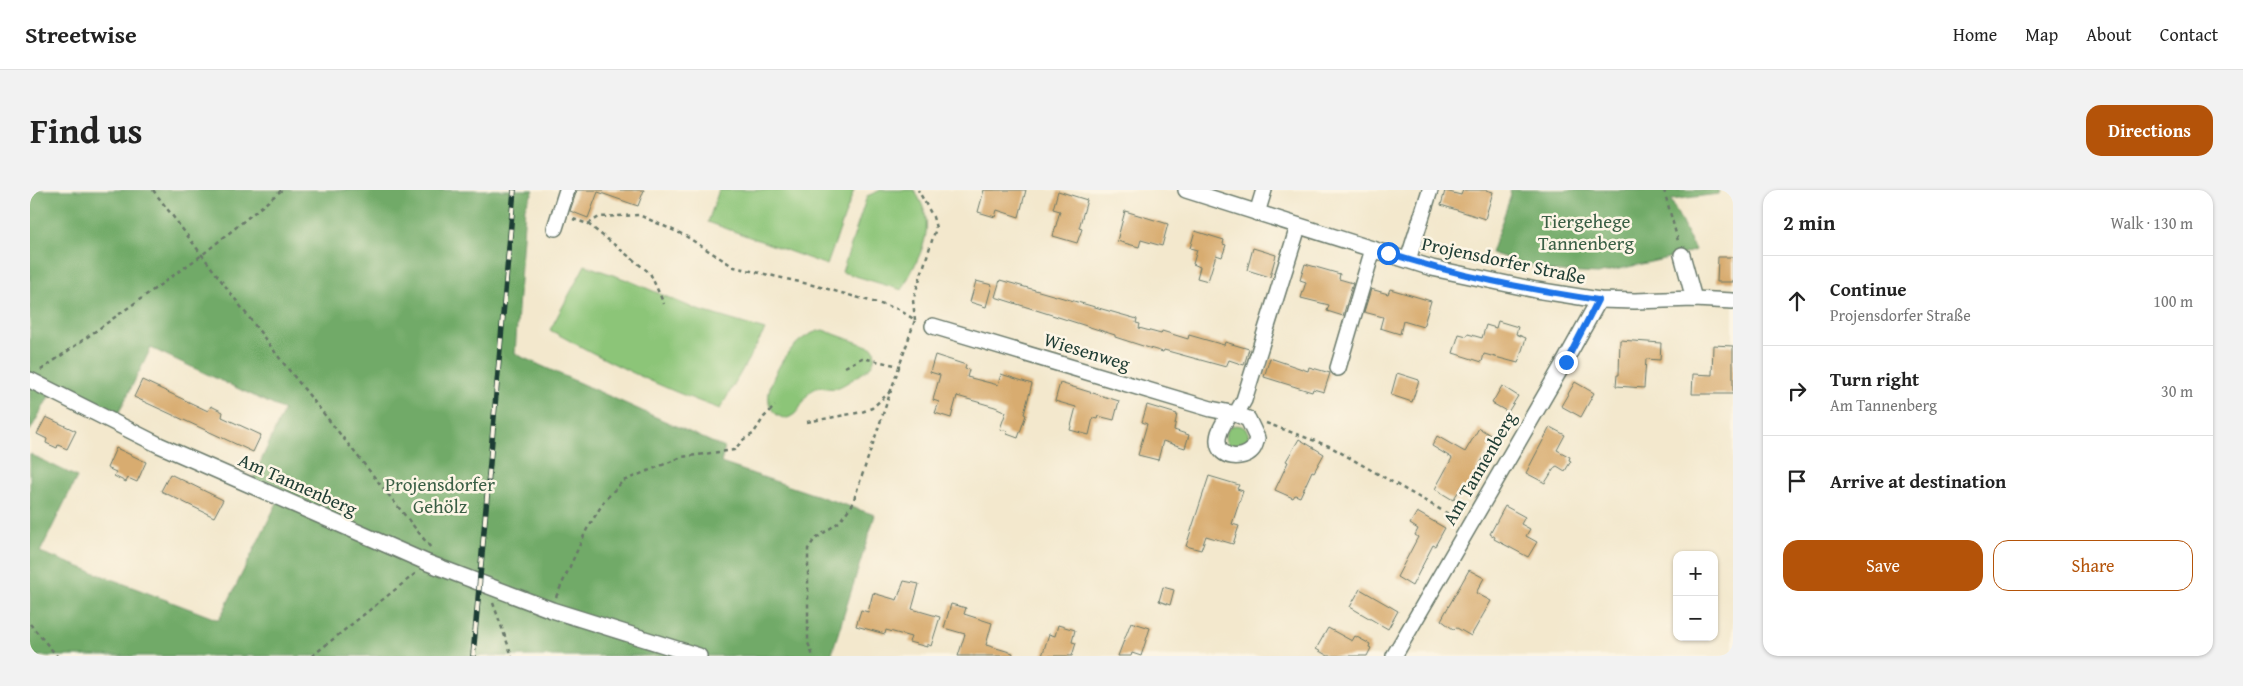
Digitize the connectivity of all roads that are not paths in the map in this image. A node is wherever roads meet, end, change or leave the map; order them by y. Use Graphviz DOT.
graph roads {
  1 [pos="567,190"];
  2 [pos="1186,190"];
  3 [pos="1264,190"];
  4 [pos="1430,190"];
  5 [pos="1257,213"];
  6 [pos="557,222"];
  7 [pos="1298,226"];
  8 [pos="1373,249"];
  9 [pos="1682,255"];
  10 [pos="1408,260"];
  11 [pos="1694,299"];
  12 [pos="1598,300"];
  13 [pos="1733,301"];
  14 [pos="933,326"];
  15 [pos="1338,368"];
  16 [pos="34,376"];
  17 [pos="699,656"];
  18 [pos="1394,656"];
  1 -- 6 [label="street"];
  2 -- 5 [label="street, Projensdorfer Straße"];
  3 -- 5 [label="street"];
  4 -- 10 [label="street"];
  5 -- 7 [label="street, Projensdorfer Straße"];
  7 -- 8 [label="street, Projensdorfer Straße"];
  7 -- 14 [label="street, Wiesenweg"];
  8 -- 10 [label="street, Projensdorfer Straße"];
  8 -- 15 [label="street"];
  9 -- 11 [label="street"];
  10 -- 12 [label="street, Projensdorfer Straße"];
  11 -- 12 [label="street, Projensdorfer Straße"];
  11 -- 13 [label="street, Projensdorfer Straße"];
  12 -- 18 [label="street, Am Tannenberg"];
  16 -- 17 [label="street, Am Tannenberg"];
}
